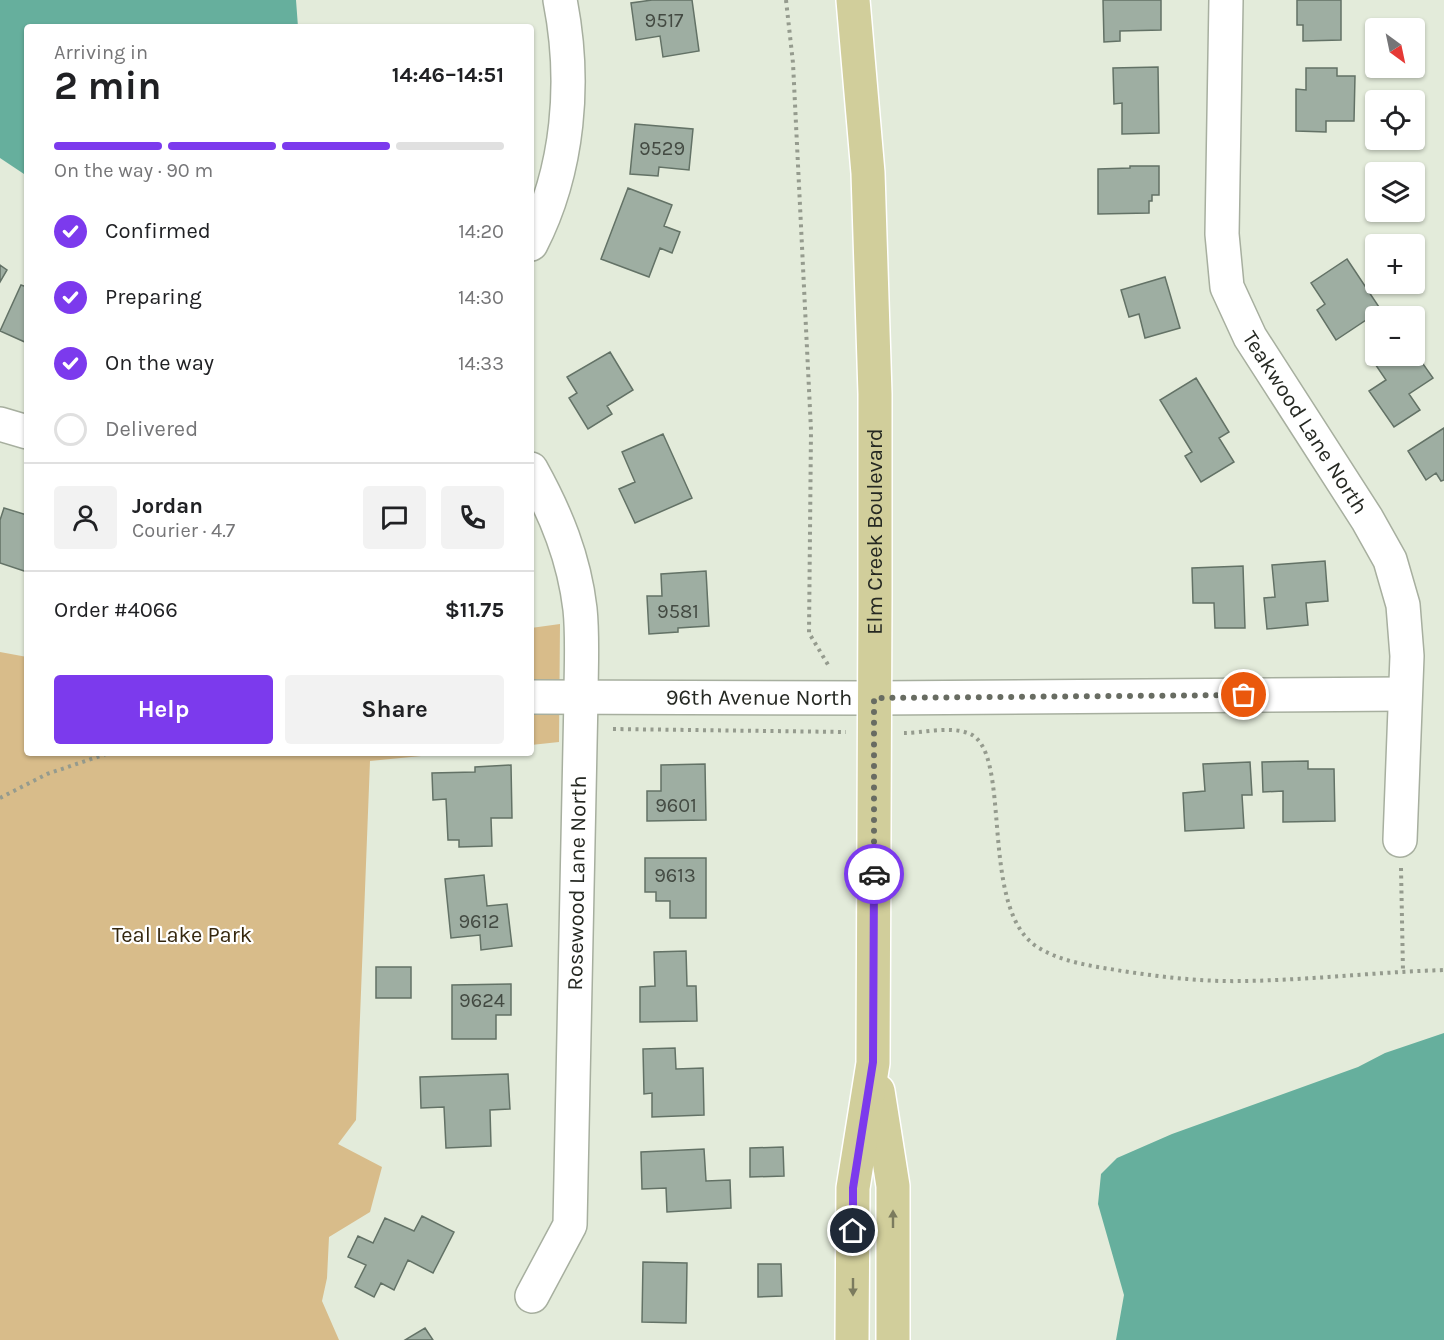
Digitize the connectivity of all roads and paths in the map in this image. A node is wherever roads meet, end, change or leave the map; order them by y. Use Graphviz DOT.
graph roads {
  1 [pos="560,0"];
  2 [pos="786,0"];
  3 [pos="853,0"];
  4 [pos="1226,0"];
  5 [pos="534,236"];
  6 [pos="0,423"];
  7 [pos="24,431"];
  8 [pos="534,474"];
  9 [pos="830,668"];
  10 [pos="1404,694"];
  11 [pos="534,697"];
  12 [pos="581,697"];
  13 [pos="874,698"];
  14 [pos="604,727"];
  15 [pos="837,731"];
  16 [pos="921,733"];
  17 [pos="101,756"];
  18 [pos="0,798"];
  19 [pos="1400,840"];
  20 [pos="1444,970"];
  21 [pos="1402,971"];
  22 [pos="873,1062"];
  23 [pos="532,1296"];
  24 [pos="852,1340"];
  25 [pos="893,1340"];
  1 -- 5 [label="street"];
  2 -- 9 [label="path"];
  3 -- 13 [label="main road, Elm Creek Boulevard"];
  4 -- 10 [label="street, Teakwood Lane North"];
  6 -- 7 [label="street"];
  8 -- 12 [label="street, Rosewood Lane North"];
  10 -- 13 [label="street, 96th Avenue North"];
  10 -- 19 [label="street, Teakwood Lane North"];
  11 -- 12 [label="street, 96th Avenue North"];
  12 -- 13 [label="street, 96th Avenue North"];
  12 -- 23 [label="street, Rosewood Lane North"];
  13 -- 22 [label="main road, Elm Creek Boulevard"];
  14 -- 15 [label="path"];
  16 -- 21 [label="path"];
  17 -- 18 [label="path"];
  19 -- 21 [label="path"];
  20 -- 21 [label="path"];
  22 -- 24 [label="main road, Elm Creek Boulevard, one-way"];
  25 -- 22 [label="main road, Elm Creek Boulevard, one-way"];
}
